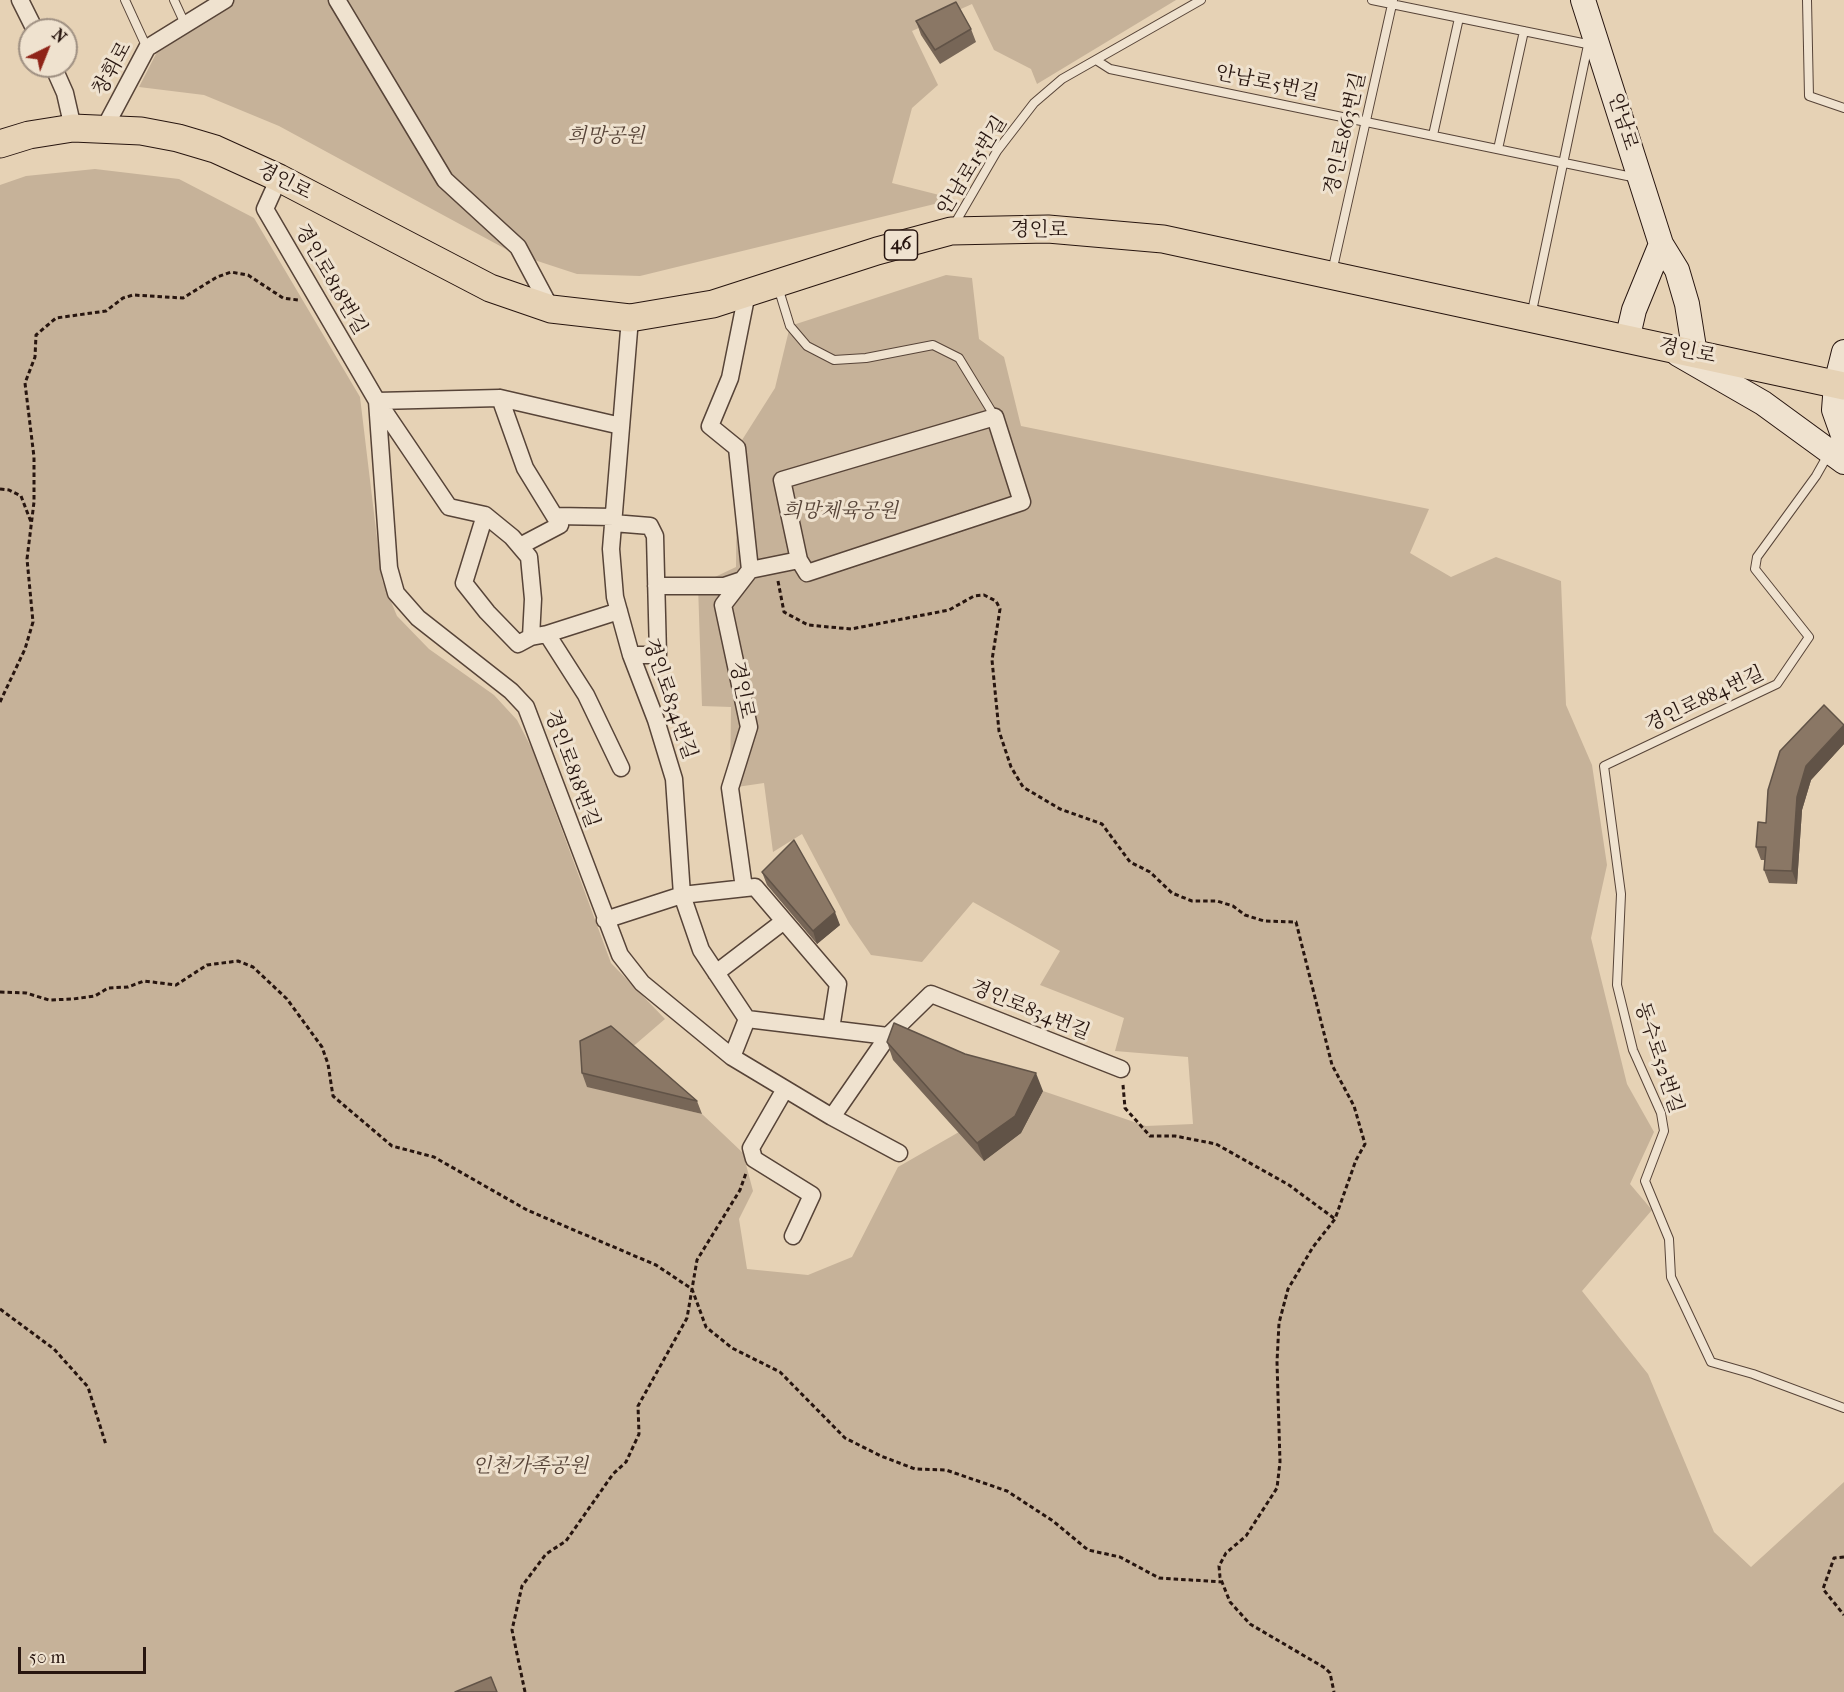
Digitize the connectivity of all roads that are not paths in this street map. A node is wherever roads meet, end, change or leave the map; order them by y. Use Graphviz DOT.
graph roads {
  1 [pos="20,0"];
  2 [pos="124,0"];
  3 [pos="174,0"];
  4 [pos="225,0"];
  5 [pos="337,0"];
  6 [pos="1201,0"];
  7 [pos="1372,0"];
  8 [pos="1583,0"];
  9 [pos="1807,0"];
  10 [pos="1392,2"];
  11 [pos="29,18"];
  12 [pos="1459,18"];
  13 [pos="184,24"];
  14 [pos="1524,31"];
  15 [pos="1593,46"];
  16 [pos="147,48"];
  17 [pos="1096,60"];
  18 [pos="58,78"];
  19 [pos="1844,108"];
  20 [pos="1366,121"];
  21 [pos="105,127"];
  22 [pos="73,128"];
  23 [pos="1433,135"];
  24 [pos="0,144"];
  25 [pos="1498,149"];
  26 [pos="1563,162"];
  27 [pos="279,178"];
  28 [pos="1640,178"];
  29 [pos="951,231"];
  30 [pos="1661,244"];
  31 [pos="1331,275"];
  32 [pos="777,284"];
  33 [pos="747,293"];
  34 [pos="551,309"];
  35 [pos="630,318"];
  36 [pos="1531,320"];
  37 [pos="1627,339"];
  38 [pos="1669,348"];
  39 [pos="1844,352"];
  40 [pos="1695,354"];
  41 [pos="1840,385"];
  42 [pos="500,398"];
  43 [pos="377,401"];
  44 [pos="995,417"];
  45 [pos="621,426"];
  46 [pos="1839,450"];
  47 [pos="484,515"];
  48 [pos="555,516"];
  49 [pos="614,520"];
  50 [pos="520,546"];
  51 [pos="800,560"];
  52 [pos="746,575"];
  53 [pos="656,586"];
  54 [pos="619,611"];
  55 [pos="539,635"];
  56 [pos="631,655"];
  57 [pos="621,768"];
  58 [pos="744,888"];
  59 [pos="1621,894"];
  60 [pos="682,895"];
  61 [pos="605,920"];
  62 [pos="784,921"];
  63 [pos="716,973"];
  64 [pos="747,1019"];
  65 [pos="831,1029"];
  66 [pos="888,1036"];
  67 [pos="732,1057"];
  68 [pos="1121,1070"];
  69 [pos="785,1089"];
  70 [pos="832,1117"];
  71 [pos="899,1153"];
  72 [pos="793,1236"];
  73 [pos="1844,1408"];
  1 -- 11 [label="street"];
  2 -- 16 [label="lane"];
  3 -- 13 [label="lane"];
  4 -- 13 [label="street, 창휘로"];
  5 -- 34 [label="street"];
  6 -- 17 [label="lane, 안남로15번길"];
  7 -- 10 [label="lane"];
  8 -- 15 [label="street, 안남로"];
  9 -- 19 [label="lane"];
  10 -- 12 [label="lane"];
  10 -- 20 [label="lane, 경인로863번길"];
  12 -- 14 [label="lane"];
  12 -- 23 [label="lane"];
  13 -- 16 [label="street, 창휘로"];
  14 -- 15 [label="lane"];
  14 -- 25 [label="lane"];
  15 -- 26 [label="lane"];
  15 -- 28 [label="street, 안남로"];
  16 -- 21 [label="street, 창휘로"];
  17 -- 20 [label="lane, 안남로5번길"];
  17 -- 29 [label="lane, 안남로15번길"];
  18 -- 22 [label="street"];
  20 -- 23 [label="lane, 안남로5번길"];
  20 -- 31 [label="lane, 경인로863번길"];
  21 -- 22 [label="main road, 경인로 / 46"];
  21 -- 27 [label="main road, 경인로 / 46"];
  22 -- 24 [label="main road, 경인로 / 46"];
  23 -- 25 [label="lane, 안남로5번길"];
  25 -- 26 [label="lane, 안남로5번길"];
  26 -- 28 [label="lane, 안남로5번길"];
  26 -- 36 [label="lane"];
  27 -- 34 [label="main road, 경인로 / 46"];
  27 -- 43 [label="street, 경인로818번길"];
  28 -- 30 [label="street, 안남로"];
  29 -- 31 [label="main road, 경인로 / 46"];
  29 -- 32 [label="main road, 경인로 / 46"];
  30 -- 37 [label="street"];
  30 -- 40 [label="street, 안남로"];
  31 -- 36 [label="main road, 경인로 / 46"];
  32 -- 33 [label="main road, 경인로 / 46"];
  32 -- 44 [label="lane"];
  33 -- 35 [label="main road, 경인로 / 46"];
  33 -- 52 [label="street"];
  34 -- 35 [label="main road, 경인로 / 46"];
  35 -- 45 [label="street, 경인로834번길"];
  36 -- 37 [label="main road, 경인로 / 46"];
  37 -- 38 [label="main road, 경인로 / 46"];
  38 -- 40 [label="main road, 경인로 / 46"];
  38 -- 46 [label="street"];
  39 -- 41 [label="street"];
  40 -- 41 [label="main road, 경인로 / 46"];
  41 -- 46 [label="street"];
  42 -- 43 [label="street"];
  42 -- 45 [label="street"];
  42 -- 48 [label="street"];
  43 -- 47 [label="street, 경인로818번길"];
  43 -- 61 [label="street, 경인로818번길"];
  44 -- 51 [label="street"];
  44 -- 51 [label="street"];
  45 -- 49 [label="street, 경인로834번길"];
  46 -- 59 [label="lane, 경인로884번길"];
  47 -- 50 [label="street, 경인로818번길"];
  47 -- 55 [label="street"];
  48 -- 49 [label="street"];
  48 -- 50 [label="street"];
  49 -- 53 [label="street"];
  49 -- 54 [label="street, 경인로834번길"];
  50 -- 55 [label="street, 경인로818번길"];
  51 -- 52 [label="street"];
  52 -- 53 [label="street"];
  52 -- 58 [label="street, 경인로"];
  53 -- 56 [label="street"];
  54 -- 55 [label="street"];
  54 -- 56 [label="street, 경인로834번길"];
  55 -- 57 [label="street, 경인로818번길"];
  56 -- 60 [label="street, 경인로834번길"];
  58 -- 60 [label="street"];
  58 -- 62 [label="street"];
  59 -- 73 [label="lane, 동수로52번길"];
  60 -- 61 [label="street"];
  60 -- 63 [label="street, 경인로834번길"];
  61 -- 67 [label="street, 경인로818번길"];
  62 -- 63 [label="street"];
  62 -- 65 [label="street"];
  63 -- 64 [label="street, 경인로834번길"];
  64 -- 65 [label="street"];
  64 -- 67 [label="street"];
  65 -- 66 [label="street"];
  66 -- 68 [label="street, 경인로834번길"];
  66 -- 70 [label="street"];
  67 -- 69 [label="street, 경인로818번길"];
  69 -- 70 [label="street, 경인로818번길"];
  69 -- 72 [label="street"];
  70 -- 71 [label="street, 경인로818번길"];
}
